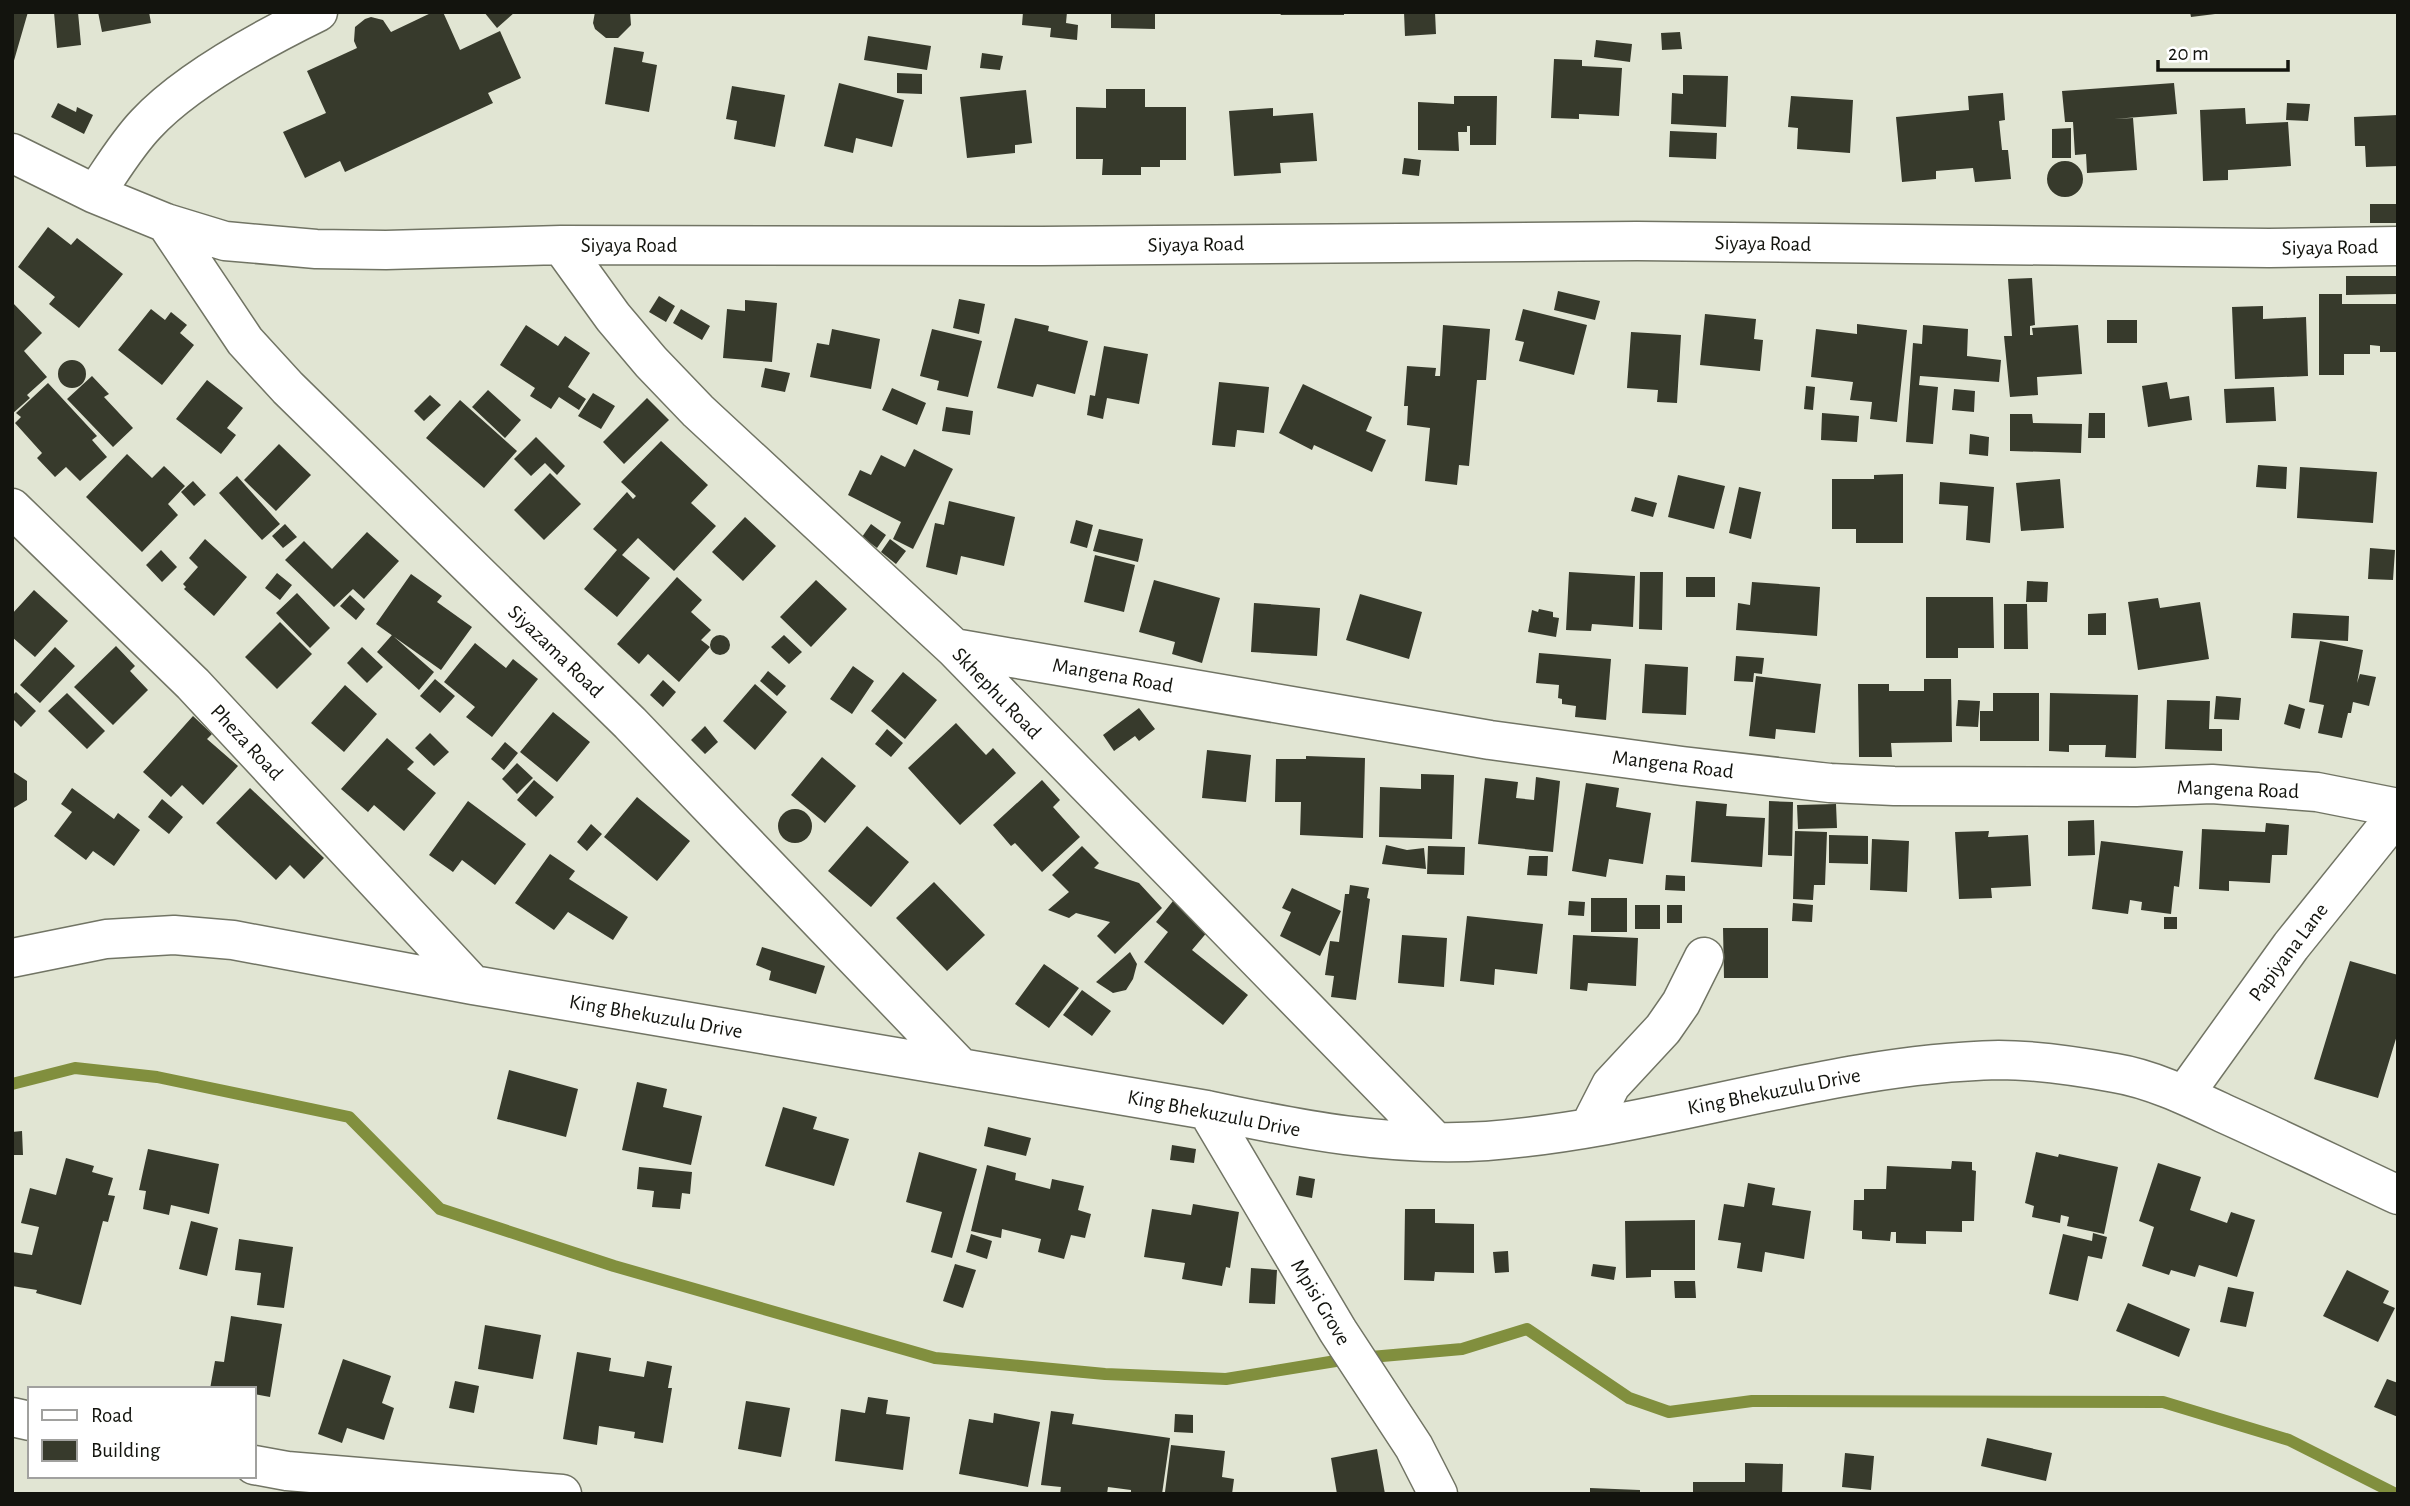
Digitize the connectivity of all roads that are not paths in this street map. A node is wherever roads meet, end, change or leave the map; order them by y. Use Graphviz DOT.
graph roads {
  1 [pos="318,12"];
  2 [pos="12,153"];
  3 [pos="95,194"];
  4 [pos="166,223"];
  5 [pos="561,245"];
  6 [pos="2398,246"];
  7 [pos="12,508"];
  8 [pos="954,648"];
  9 [pos="2398,811"];
  10 [pos="1704,957"];
  11 [pos="12,958"];
  12 [pos="473,985"];
  13 [pos="961,1068"];
  14 [pos="2184,1095"];
  15 [pos="1207,1110"];
  16 [pos="1589,1128"];
  17 [pos="1435,1142"];
  18 [pos="2398,1195"];
  19 [pos="256,1465"];
  20 [pos="562,1494"];
  21 [pos="1437,1494"];
  1 -- 3 [label="street"];
  2 -- 3 [label="street, Siyaya Road"];
  3 -- 4 [label="street, Siyaya Road"];
  4 -- 5 [label="street, Siyaya Road"];
  4 -- 13 [label="street, Siyazama Road"];
  5 -- 6 [label="street, Siyaya Road"];
  5 -- 8 [label="street, Skhephu Road"];
  7 -- 12 [label="street, Pheza Road"];
  8 -- 9 [label="street, Mangena Road"];
  8 -- 17 [label="street, Skhephu Road"];
  9 -- 14 [label="street, Papiyana Lane"];
  10 -- 16 [label="street"];
  11 -- 12 [label="street, King Bhekuzulu Drive"];
  12 -- 13 [label="street, King Bhekuzulu Drive"];
  13 -- 15 [label="street, King Bhekuzulu Drive"];
  14 -- 16 [label="street, King Bhekuzulu Drive"];
  14 -- 18 [label="street, King Bhekuzulu Drive"];
  15 -- 17 [label="street, King Bhekuzulu Drive"];
  15 -- 21 [label="street, Mpisi Grove"];
  16 -- 17 [label="street, King Bhekuzulu Drive"];
  19 -- 20 [label="street"];
}
